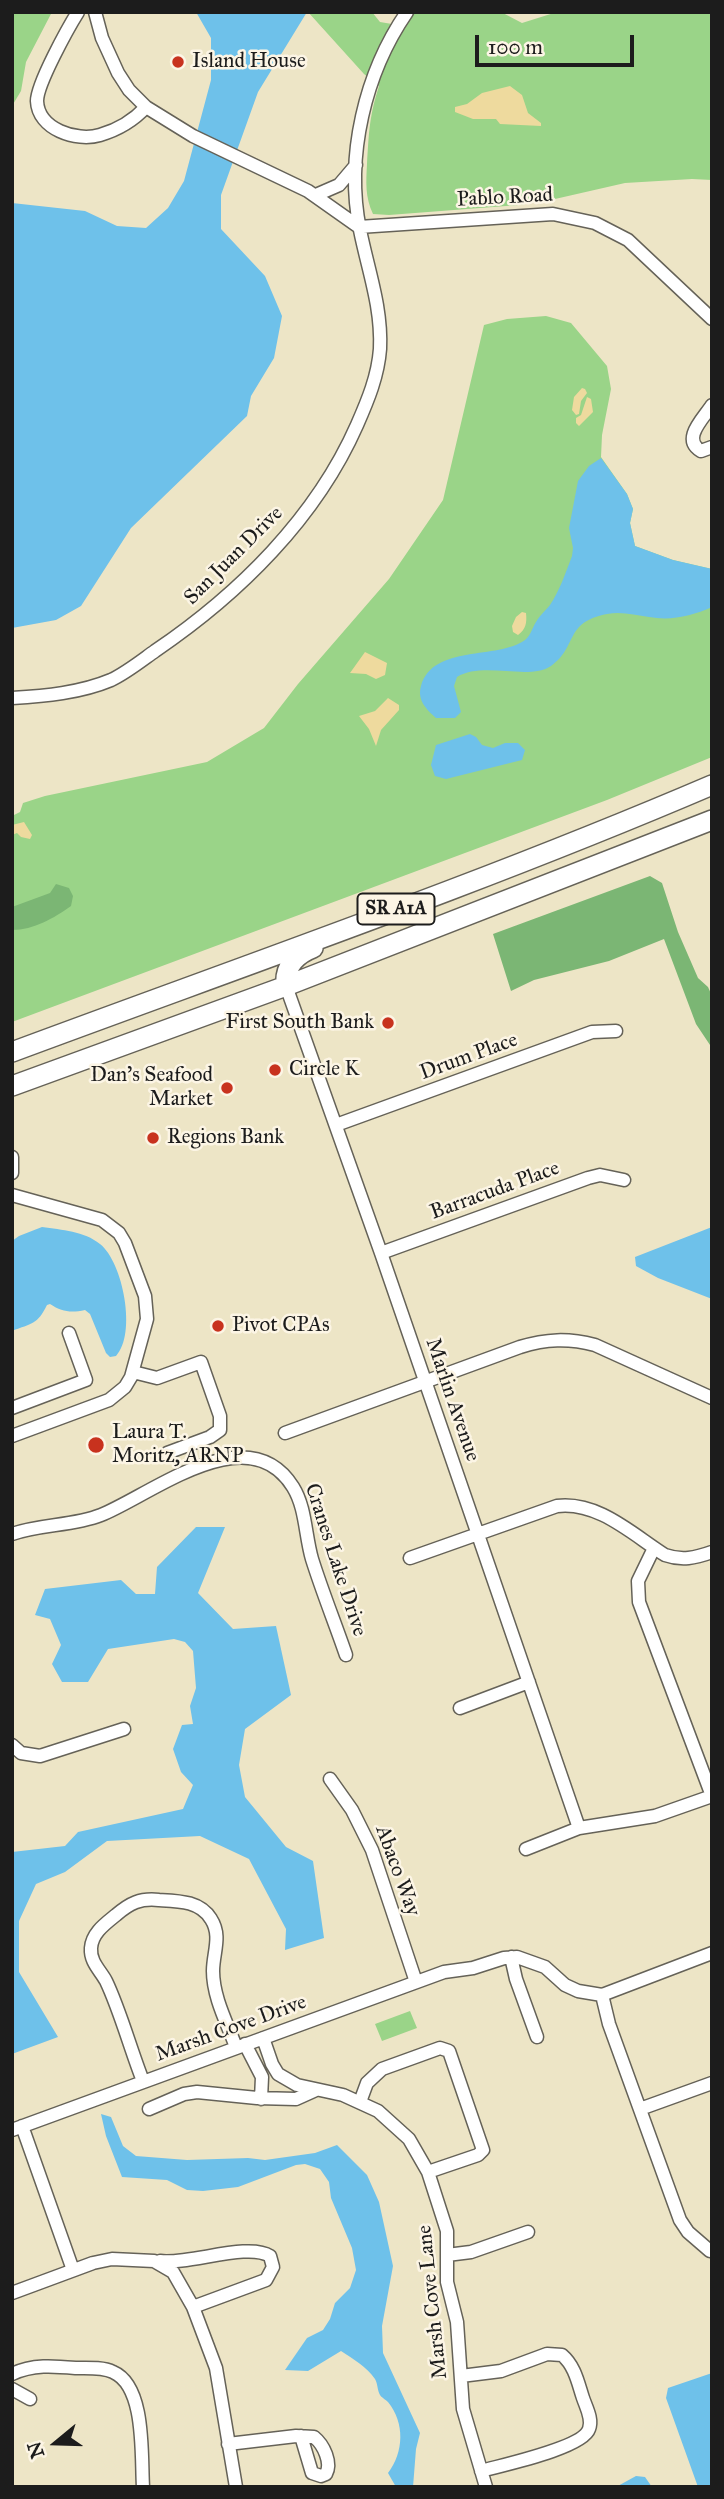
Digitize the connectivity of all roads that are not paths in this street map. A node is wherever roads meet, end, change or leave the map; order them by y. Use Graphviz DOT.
graph roads {
  1 [pos="78,12"];
  2 [pos="95,12"];
  3 [pos="407,12"];
  4 [pos="146,107"];
  5 [pos="356,166"];
  6 [pos="316,195"];
  7 [pos="359,227"];
  8 [pos="712,319"];
  9 [pos="712,405"];
  10 [pos="712,447"];
  11 [pos="12,698"];
  12 [pos="712,785"];
  13 [pos="712,820"];
  14 [pos="449,889"];
  15 [pos="236,968"];
  16 [pos="286,986"];
  17 [pos="616,1031"];
  18 [pos="12,1052"];
  19 [pos="12,1086"];
  20 [pos="336,1125"];
  21 [pos="12,1157"];
  22 [pos="12,1173"];
  23 [pos="624,1180"];
  24 [pos="12,1195"];
  25 [pos="381,1254"];
  26 [pos="69,1334"];
  27 [pos="133,1373"];
  28 [pos="426,1382"];
  29 [pos="712,1398"];
  30 [pos="12,1408"];
  31 [pos="285,1433"];
  32 [pos="12,1436"];
  33 [pos="167,1453"];
  34 [pos="12,1534"];
  35 [pos="477,1534"];
  36 [pos="654,1548"];
  37 [pos="712,1552"];
  38 [pos="410,1558"];
  39 [pos="346,1655"];
  40 [pos="528,1682"];
  41 [pos="460,1708"];
  42 [pos="124,1729"];
  43 [pos="12,1745"];
  44 [pos="330,1779"];
  45 [pos="712,1796"];
  46 [pos="579,1828"];
  47 [pos="526,1849"];
  48 [pos="712,1953"];
  49 [pos="511,1956"];
  50 [pos="416,1982"];
  51 [pos="602,1995"];
  52 [pos="263,2038"];
  53 [pos="537,2038"];
  54 [pos="240,2046"];
  55 [pos="278,2074"];
  56 [pos="262,2079"];
  57 [pos="143,2081"];
  58 [pos="712,2083"];
  59 [pos="316,2090"];
  60 [pos="261,2099"];
  61 [pos="360,2102"];
  62 [pos="149,2109"];
  63 [pos="640,2109"];
  64 [pos="17,2128"];
  65 [pos="428,2172"];
  66 [pos="528,2232"];
  67 [pos="710,2250"];
  68 [pos="447,2255"];
  69 [pos="154,2261"];
  70 [pos="73,2270"];
  71 [pos="12,2292"];
  72 [pos="193,2308"];
  73 [pos="12,2374"];
  74 [pos="461,2376"];
  75 [pos="12,2389"];
  76 [pos="30,2399"];
  77 [pos="301,2436"];
  78 [pos="228,2444"];
  79 [pos="481,2471"];
  80 [pos="143,2487"];
  81 [pos="236,2487"];
  82 [pos="486,2487"];
  1 -- 4 [label="street"];
  2 -- 4 [label="street"];
  3 -- 5 [label="street, San Juan Drive"];
  4 -- 6 [label="street"];
  5 -- 6 [label="street"];
  5 -- 7 [label="street, San Juan Drive"];
  6 -- 7 [label="street"];
  7 -- 8 [label="street, Pablo Road"];
  7 -- 11 [label="street, San Juan Drive"];
  9 -- 10 [label="street"];
  12 -- 14 [label="main road, SR A1A"];
  13 -- 16 [label="main road, SR A1A"];
  14 -- 15 [label="main road, SR A1A"];
  14 -- 16 [label="main road"];
  15 -- 16 [label="main road"];
  15 -- 18 [label="main road, SR A1A"];
  16 -- 19 [label="main road, SR A1A"];
  16 -- 20 [label="street, Marlin Avenue"];
  17 -- 20 [label="street, Drum Place"];
  20 -- 25 [label="street, Marlin Avenue"];
  21 -- 22 [label="street"];
  23 -- 25 [label="street, Barracuda Place"];
  24 -- 27 [label="street"];
  25 -- 28 [label="street, Marlin Avenue"];
  26 -- 30 [label="street"];
  27 -- 32 [label="street"];
  27 -- 33 [label="street"];
  28 -- 29 [label="street"];
  28 -- 31 [label="street"];
  28 -- 35 [label="street, Marlin Avenue"];
  34 -- 39 [label="street, Cranes Lake Drive"];
  35 -- 36 [label="street"];
  35 -- 38 [label="street"];
  35 -- 40 [label="street, Marlin Avenue"];
  36 -- 37 [label="street"];
  36 -- 45 [label="street"];
  40 -- 41 [label="street"];
  40 -- 46 [label="street, Marlin Avenue"];
  42 -- 43 [label="street"];
  44 -- 50 [label="street, Abaco Way"];
  45 -- 46 [label="street"];
  46 -- 47 [label="street"];
  48 -- 51 [label="street"];
  49 -- 50 [label="street, Marsh Cove Drive"];
  49 -- 51 [label="street"];
  49 -- 53 [label="street"];
  50 -- 52 [label="street, Marsh Cove Drive"];
  51 -- 63 [label="street"];
  52 -- 54 [label="street, Marsh Cove Drive"];
  52 -- 55 [label="street"];
  54 -- 56 [label="street"];
  54 -- 57 [label="street, Marsh Cove Drive"];
  54 -- 57 [label="street"];
  55 -- 56 [label="street"];
  55 -- 59 [label="street, Marsh Cove Lane"];
  56 -- 60 [label="street"];
  57 -- 64 [label="street, Marsh Cove Drive"];
  58 -- 63 [label="street"];
  59 -- 60 [label="street"];
  59 -- 61 [label="street, Marsh Cove Lane"];
  60 -- 62 [label="street"];
  61 -- 65 [label="street, Marsh Cove Lane"];
  61 -- 65 [label="street"];
  63 -- 67 [label="street"];
  64 -- 70 [label="street"];
  65 -- 68 [label="street, Marsh Cove Lane"];
  66 -- 68 [label="street"];
  68 -- 74 [label="street, Marsh Cove Lane"];
  69 -- 70 [label="street"];
  69 -- 72 [label="street"];
  69 -- 72 [label="street"];
  70 -- 71 [label="street"];
  72 -- 78 [label="street"];
  73 -- 80 [label="street"];
  74 -- 79 [label="street, Marsh Cove Lane"];
  74 -- 79 [label="street"];
  75 -- 76 [label="street"];
  77 -- 78 [label="street"];
  78 -- 81 [label="street"];
  79 -- 82 [label="street, Marsh Cove Lane"];
}
